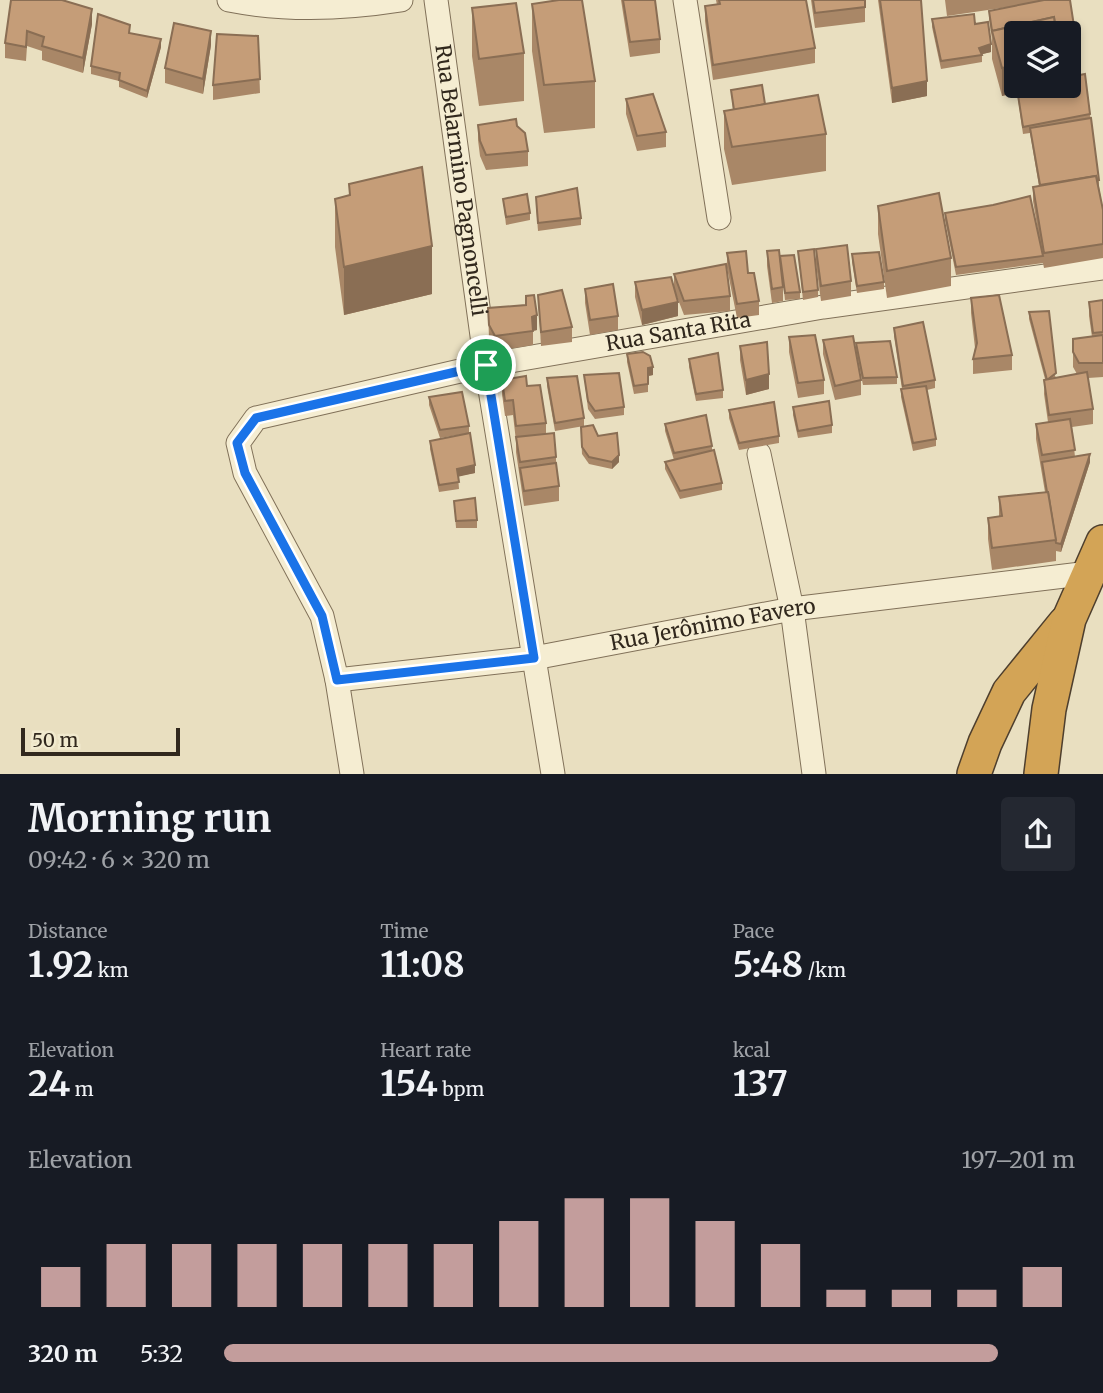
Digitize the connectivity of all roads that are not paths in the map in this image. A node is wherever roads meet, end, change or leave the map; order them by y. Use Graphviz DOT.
graph roads {
  1 [pos="229,0"];
  2 [pos="401,0"];
  3 [pos="436,0"];
  4 [pos="685,0"];
  5 [pos="719,218"];
  6 [pos="1103,268"];
  7 [pos="486,365"];
  8 [pos="759,454"];
  9 [pos="1103,542"];
  10 [pos="1089,573"];
  11 [pos="792,609"];
  12 [pos="1069,619"];
  13 [pos="534,658"];
  14 [pos="337,680"];
  15 [pos="352,774"];
  16 [pos="553,774"];
  17 [pos="814,774"];
  18 [pos="974,774"];
  19 [pos="1041,774"];
  1 -- 2 [label="street"];
  3 -- 7 [label="street, Rua Belarmino Pagnoncelli"];
  4 -- 5 [label="street"];
  6 -- 7 [label="street, Rua Santa Rita"];
  7 -- 13 [label="street, Rua Belarmino Pagnoncelli"];
  7 -- 14 [label="street, Rua Santa Rita"];
  8 -- 11 [label="street"];
  9 -- 10 [label="highway"];
  10 -- 11 [label="street, Rua Jerônimo Favero"];
  10 -- 12 [label="highway"];
  11 -- 13 [label="street, Rua Jerônimo Favero"];
  11 -- 17 [label="street"];
  12 -- 18 [label="highway"];
  12 -- 19 [label="highway"];
  13 -- 14 [label="street, Rua Jerônimo Favero"];
  13 -- 16 [label="street, Rua Belarmino Pagnoncelli"];
  14 -- 15 [label="street"];
}
